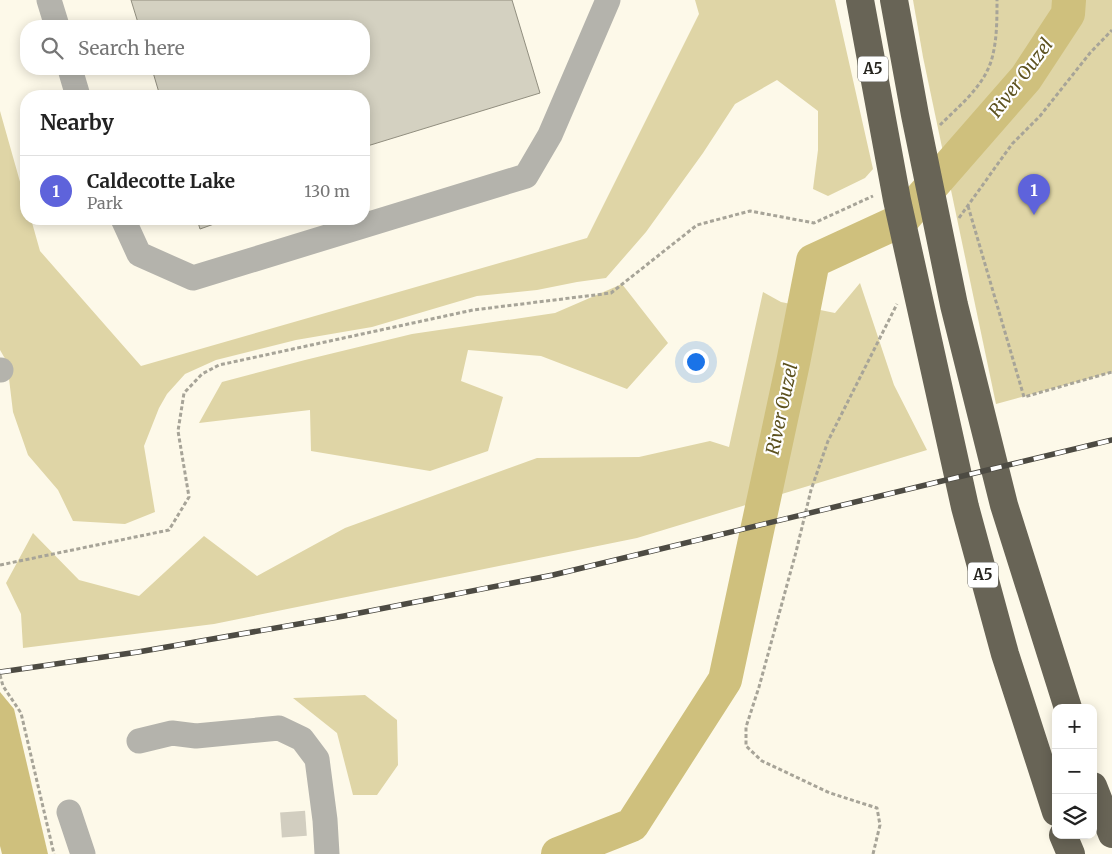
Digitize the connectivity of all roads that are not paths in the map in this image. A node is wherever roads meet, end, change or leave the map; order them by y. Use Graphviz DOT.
graph roads {
  1 [pos="49,0"];
  2 [pos="608,0"];
  3 [pos="860,0"];
  4 [pos="894,0"];
  5 [pos="55,20"];
  6 [pos="72,75"];
  7 [pos="76,90"];
  8 [pos="370,224"];
  9 [pos="126,225"];
  10 [pos="366,225"];
  11 [pos="1067,704"];
  12 [pos="138,741"];
  13 [pos="1096,794"];
  14 [pos="1052,800"];
  15 [pos="69,812"];
  16 [pos="1112,834"];
  17 [pos="1065,839"];
  18 [pos="83,854"];
  19 [pos="327,854"];
  20 [pos="1071,854"];
  1 -- 5 [label="street"];
  2 -- 8 [label="street"];
  3 -- 14 [label="highway, A5"];
  4 -- 11 [label="highway, A5"];
  6 -- 7 [label="street"];
  9 -- 10 [label="street"];
  12 -- 19 [label="street"];
  13 -- 16 [label="highway"];
  15 -- 18 [label="street"];
  17 -- 20 [label="highway"];
}
